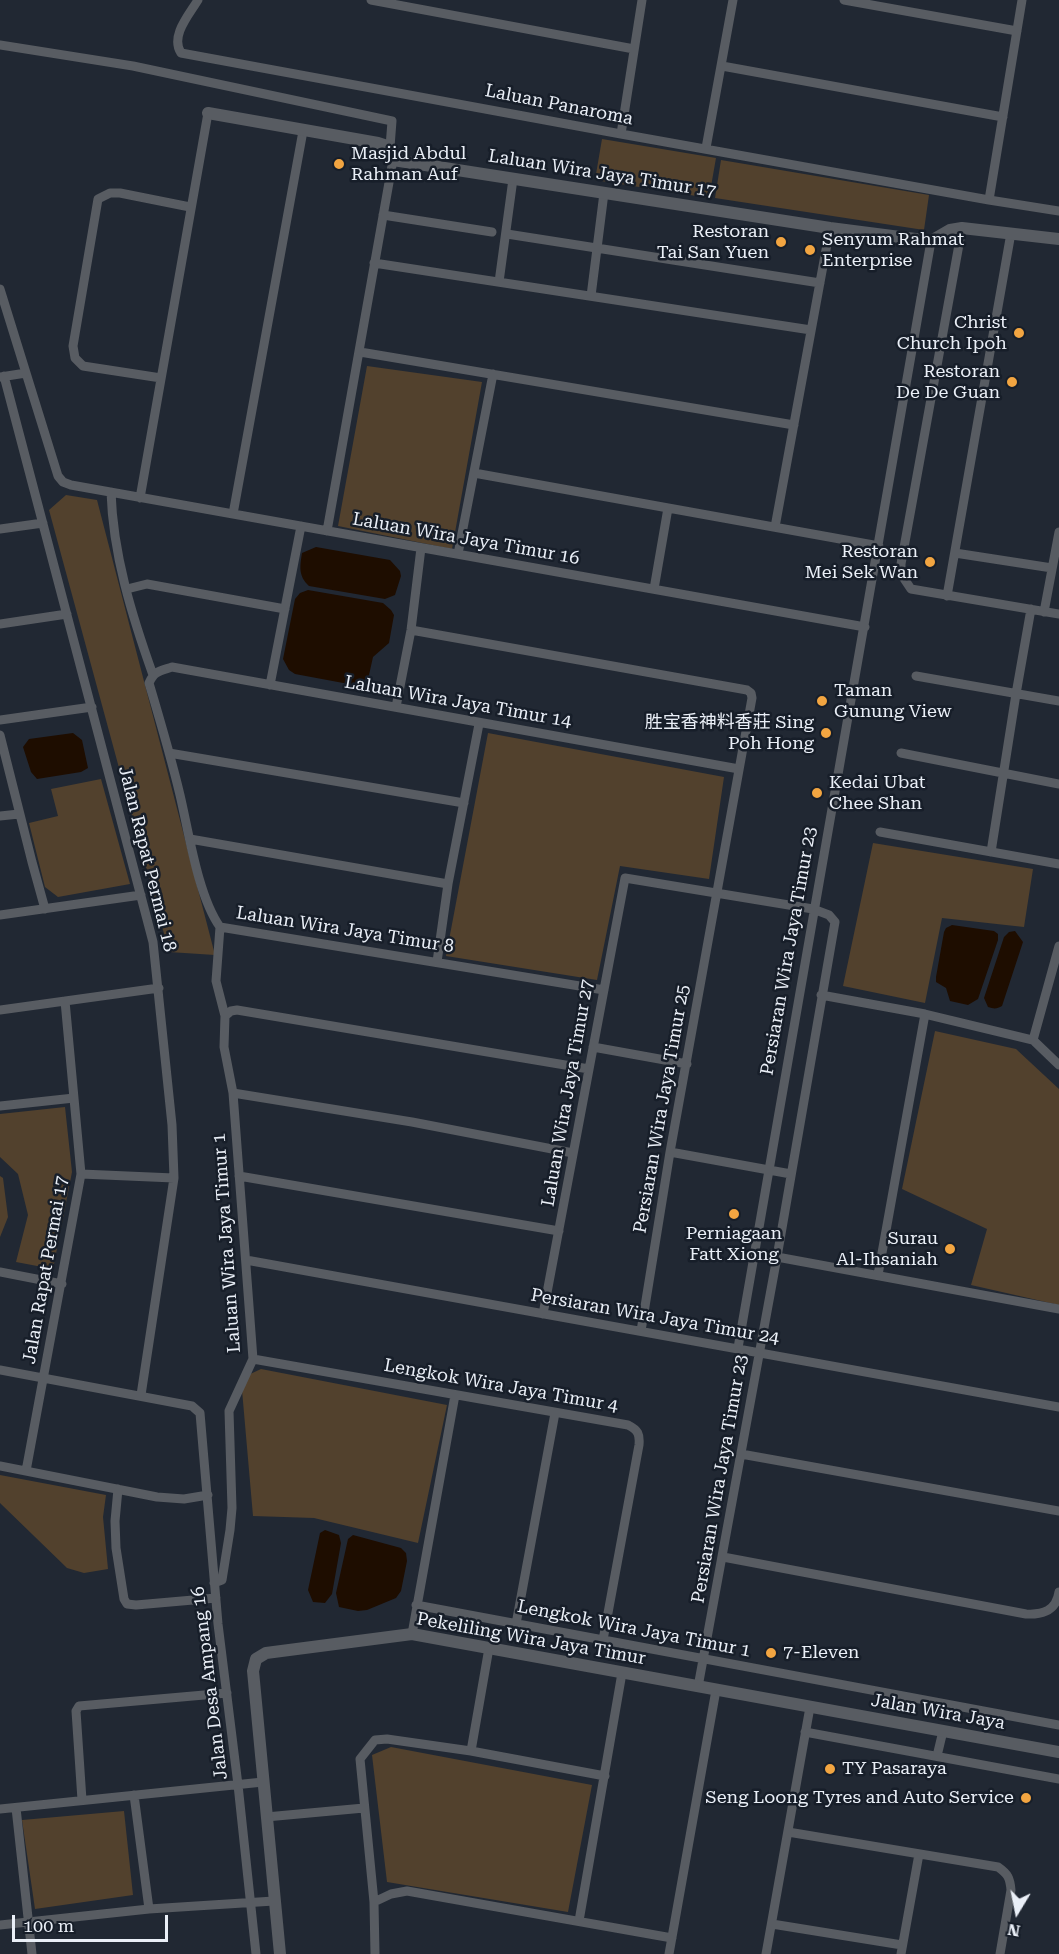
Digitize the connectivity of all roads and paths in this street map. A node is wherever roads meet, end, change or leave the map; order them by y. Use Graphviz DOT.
graph roads {
  1 [pos="198,0"];
  2 [pos="371,0"];
  3 [pos="642,0"];
  4 [pos="734,0"];
  5 [pos="844,0"];
  6 [pos="1022,0"];
  7 [pos="383,1"];
  8 [pos="1017,31"];
  9 [pos="0,45"];
  10 [pos="634,49"];
  11 [pos="722,66"];
  12 [pos="208,113"];
  13 [pos="1003,117"];
  14 [pos="303,131"];
  15 [pos="621,134"];
  16 [pos="390,147"];
  17 [pos="706,148"];
  18 [pos="393,160"];
  19 [pos="513,178"];
  20 [pos="604,193"];
  21 [pos="988,200"];
  22 [pos="190,207"];
  23 [pos="1059,211"];
  24 [pos="383,215"];
  25 [pos="830,228"];
  26 [pos="962,228"];
  27 [pos="492,232"];
  28 [pos="1011,232"];
  29 [pos="507,234"];
  30 [pos="1059,239"];
  31 [pos="931,241"];
  32 [pos="597,248"];
  33 [pos="374,263"];
  34 [pos="500,282"];
  35 [pos="820,283"];
  36 [pos="0,289"];
  37 [pos="591,296"];
  38 [pos="811,330"];
  39 [pos="360,351"];
  40 [pos="26,373"];
  41 [pos="493,374"];
  42 [pos="2,376"];
  43 [pos="161,378"];
  44 [pos="794,425"];
  45 [pos="474,473"];
  46 [pos="111,492"];
  47 [pos="140,498"];
  48 [pos="668,508"];
  49 [pos="233,514"];
  50 [pos="43,523"];
  51 [pos="301,526"];
  52 [pos="775,527"];
  53 [pos="0,528"];
  54 [pos="327,531"];
  55 [pos="1059,532"];
  56 [pos="879,546"];
  57 [pos="421,548"];
  58 [pos="955,553"];
  59 [pos="458,554"];
  60 [pos="1052,568"];
  61 [pos="654,589"];
  62 [pos="127,590"];
  63 [pos="947,596"];
  64 [pos="285,609"];
  65 [pos="1031,609"];
  66 [pos="1044,612"];
  67 [pos="67,614"];
  68 [pos="1059,614"];
  69 [pos="0,624"];
  70 [pos="865,627"];
  71 [pos="411,630"];
  72 [pos="153,675"];
  73 [pos="916,676"];
  74 [pos="270,685"];
  75 [pos="1016,694"];
  76 [pos="1059,701"];
  77 [pos="92,707"];
  78 [pos="396,707"];
  79 [pos="0,720"];
  80 [pos="479,723"];
  81 [pos="0,735"];
  82 [pos="169,753"];
  83 [pos="901,753"];
  84 [pos="739,769"];
  85 [pos="1004,773"];
  86 [pos="1059,784"];
  87 [pos="465,803"];
  88 [pos="19,814"];
  89 [pos="0,816"];
  90 [pos="880,832"];
  91 [pos="190,839"];
  92 [pos="991,852"];
  93 [pos="1059,864"];
  94 [pos="448,884"];
  95 [pos="718,894"];
  96 [pos="141,895"];
  97 [pos="45,909"];
  98 [pos="813,909"];
  99 [pos="0,915"];
  100 [pos="220,927"];
  101 [pos="1059,946"];
  102 [pos="436,962"];
  103 [pos="159,988"];
  104 [pos="604,990"];
  105 [pos="821,995"];
  106 [pos="65,1001"];
  107 [pos="0,1010"];
  108 [pos="925,1014"];
  109 [pos="225,1016"];
  110 [pos="1033,1040"];
  111 [pos="593,1047"];
  112 [pos="687,1064"];
  113 [pos="1059,1065"];
  114 [pos="589,1069"];
  115 [pos="233,1093"];
  116 [pos="74,1098"];
  117 [pos="0,1107"];
  118 [pos="670,1152"];
  119 [pos="573,1153"];
  120 [pos="768,1171"];
  121 [pos="81,1174"];
  122 [pos="790,1174"];
  123 [pos="239,1176"];
  124 [pos="174,1178"];
  125 [pos="559,1231"];
  126 [pos="777,1257"];
  127 [pos="246,1260"];
  128 [pos="0,1272"];
  129 [pos="878,1275"];
  130 [pos="62,1284"];
  131 [pos="1059,1309"];
  132 [pos="543,1314"];
  133 [pos="640,1331"];
  134 [pos="738,1348"];
  135 [pos="759,1352"];
  136 [pos="253,1359"];
  137 [pos="0,1370"];
  138 [pos="44,1378"];
  139 [pos="141,1395"];
  140 [pos="455,1395"];
  141 [pos="1059,1407"];
  142 [pos="555,1413"];
  143 [pos="741,1454"];
  144 [pos="0,1466"];
  145 [pos="26,1472"];
  146 [pos="118,1489"];
  147 [pos="208,1495"];
  148 [pos="1059,1511"];
  149 [pos="723,1557"];
  150 [pos="214,1583"];
  151 [pos="1059,1593"];
  152 [pos="216,1598"];
  153 [pos="416,1605"];
  154 [pos="516,1624"];
  155 [pos="412,1634"];
  156 [pos="603,1640"];
  157 [pos="489,1648"];
  158 [pos="704,1659"];
  159 [pos="622,1673"];
  160 [pos="698,1687"];
  161 [pos="716,1690"];
  162 [pos="226,1693"];
  163 [pos="810,1707"];
  164 [pos="1059,1725"];
  165 [pos="806,1731"];
  166 [pos="943,1731"];
  167 [pos="471,1751"];
  168 [pos="1059,1752"];
  169 [pos="937,1756"];
  170 [pos="605,1776"];
  171 [pos="1059,1779"];
  172 [pos="263,1782"];
  173 [pos="238,1785"];
  174 [pos="134,1795"];
  175 [pos="82,1800"];
  176 [pos="16,1808"];
  177 [pos="364,1808"];
  178 [pos="0,1809"];
  179 [pos="266,1817"];
  180 [pos="788,1832"];
  181 [pos="919,1854"];
  182 [pos="251,1901"];
  183 [pos="274,1901"];
  184 [pos="374,1902"];
  185 [pos="150,1909"];
  186 [pos="579,1921"];
  187 [pos="29,1922"];
  188 [pos="772,1924"];
  189 [pos="0,1925"];
  190 [pos="672,1938"];
  191 [pos="902,1950"];
  192 [pos="32,1954"];
  193 [pos="256,1954"];
  194 [pos="280,1954"];
  195 [pos="375,1954"];
  196 [pos="669,1954"];
  197 [pos="766,1954"];
  198 [pos="1000,1954"];
  1 -- 15 [label="street, Laluan Panaroma"];
  2 -- 7 [label="street"];
  3 -- 10 [label="street"];
  4 -- 11 [label="street"];
  5 -- 8 [label="street"];
  6 -- 8 [label="street"];
  7 -- 10 [label="street"];
  8 -- 13 [label="street"];
  9 -- 16 [label="street"];
  10 -- 15 [label="street"];
  11 -- 13 [label="street"];
  11 -- 17 [label="street"];
  12 -- 14 [label="street"];
  12 -- 22 [label="street"];
  13 -- 21 [label="street"];
  14 -- 16 [label="street"];
  14 -- 49 [label="street"];
  15 -- 17 [label="street, Laluan Panaroma"];
  16 -- 18 [label="street"];
  17 -- 21 [label="street, Laluan Panaroma"];
  18 -- 19 [label="street, Laluan Wira Jaya Timur 17"];
  18 -- 24 [label="street"];
  19 -- 20 [label="street, Laluan Wira Jaya Timur 17"];
  19 -- 29 [label="street"];
  20 -- 25 [label="street, Laluan Wira Jaya Timur 17"];
  20 -- 32 [label="street"];
  21 -- 23 [label="street, Laluan Panaroma"];
  22 -- 43 [label="street"];
  22 -- 43 [label="street"];
  24 -- 27 [label="street"];
  24 -- 33 [label="street"];
  25 -- 31 [label="street, Laluan Wira Jaya Timur 17"];
  25 -- 35 [label="street"];
  26 -- 28 [label="street"];
  26 -- 31 [label="street"];
  26 -- 63 [label="street"];
  28 -- 30 [label="street"];
  28 -- 58 [label="street"];
  29 -- 32 [label="street"];
  29 -- 34 [label="street"];
  31 -- 56 [label="street, Persiaran Wira Jaya Timur 23"];
  32 -- 35 [label="street"];
  32 -- 37 [label="street"];
  33 -- 34 [label="street"];
  33 -- 39 [label="street"];
  34 -- 37 [label="street"];
  35 -- 38 [label="street"];
  36 -- 40 [label="street"];
  37 -- 38 [label="street"];
  38 -- 44 [label="street"];
  39 -- 41 [label="street"];
  39 -- 54 [label="street"];
  40 -- 42 [label="street"];
  40 -- 46 [label="street, Laluan Wira Jaya Timur 16"];
  41 -- 44 [label="street"];
  41 -- 45 [label="street"];
  42 -- 50 [label="street, Jalan Rapat Permai 18"];
  43 -- 47 [label="street"];
  44 -- 52 [label="street"];
  45 -- 48 [label="street"];
  45 -- 59 [label="street"];
  46 -- 47 [label="street, Laluan Wira Jaya Timur 16"];
  46 -- 62 [label="street, Laluan Wira Jaya Timur 8"];
  47 -- 49 [label="street, Laluan Wira Jaya Timur 16"];
  48 -- 52 [label="street"];
  48 -- 61 [label="street"];
  49 -- 51 [label="street, Laluan Wira Jaya Timur 16"];
  50 -- 53 [label="street"];
  50 -- 67 [label="street, Jalan Rapat Permai 18"];
  51 -- 54 [label="street, Laluan Wira Jaya Timur 16"];
  51 -- 64 [label="street"];
  52 -- 56 [label="street"];
  54 -- 57 [label="street, Laluan Wira Jaya Timur 16"];
  55 -- 60 [label="street"];
  56 -- 70 [label="street, Persiaran Wira Jaya Timur 23"];
  57 -- 59 [label="street, Laluan Wira Jaya Timur 16"];
  57 -- 71 [label="street"];
  58 -- 60 [label="street"];
  58 -- 63 [label="street"];
  59 -- 61 [label="street, Laluan Wira Jaya Timur 16"];
  60 -- 66 [label="street"];
  61 -- 70 [label="street, Laluan Wira Jaya Timur 16"];
  62 -- 64 [label="street"];
  62 -- 72 [label="street, Laluan Wira Jaya Timur 8"];
  63 -- 65 [label="street"];
  64 -- 74 [label="street"];
  65 -- 66 [label="street"];
  65 -- 75 [label="street"];
  66 -- 68 [label="street"];
  67 -- 69 [label="street"];
  67 -- 77 [label="street, Jalan Rapat Permai 18"];
  70 -- 98 [label="street, Persiaran Wira Jaya Timur 23"];
  71 -- 78 [label="street"];
  71 -- 84 [label="street, Persiaran Wira Jaya Timur 25"];
  72 -- 74 [label="street, Laluan Wira Jaya Timur 14"];
  72 -- 82 [label="street, Laluan Wira Jaya Timur 8"];
  73 -- 75 [label="street"];
  74 -- 78 [label="street, Laluan Wira Jaya Timur 14"];
  75 -- 76 [label="street"];
  75 -- 85 [label="street"];
  77 -- 79 [label="street"];
  77 -- 96 [label="street, Jalan Rapat Permai 18"];
  78 -- 80 [label="street, Laluan Wira Jaya Timur 14"];
  80 -- 84 [label="street, Laluan Wira Jaya Timur 14"];
  80 -- 87 [label="street"];
  81 -- 88 [label="street"];
  82 -- 87 [label="street"];
  82 -- 91 [label="street, Laluan Wira Jaya Timur 8"];
  83 -- 85 [label="street"];
  84 -- 95 [label="street, Persiaran Wira Jaya Timur 25"];
  85 -- 86 [label="street"];
  85 -- 92 [label="street"];
  87 -- 94 [label="street"];
  88 -- 89 [label="street"];
  88 -- 97 [label="street"];
  90 -- 92 [label="street"];
  91 -- 94 [label="street"];
  91 -- 100 [label="street, Laluan Wira Jaya Timur 8"];
  92 -- 93 [label="street"];
  94 -- 102 [label="street"];
  95 -- 98 [label="street"];
  95 -- 104 [label="street, Laluan Wira Jaya Timur 27"];
  95 -- 112 [label="street, Persiaran Wira Jaya Timur 25"];
  96 -- 97 [label="street"];
  96 -- 103 [label="street, Jalan Rapat Permai 18"];
  97 -- 99 [label="street"];
  98 -- 105 [label="street, Persiaran Wira Jaya Timur 23"];
  98 -- 120 [label="street, Persiaran Wira Jaya Timur 23"];
  100 -- 102 [label="street, Laluan Wira Jaya Timur 8"];
  100 -- 109 [label="street, Laluan Wira Jaya Timur 1"];
  101 -- 110 [label="street"];
  102 -- 104 [label="street, Laluan Wira Jaya Timur 8"];
  103 -- 106 [label="street"];
  103 -- 124 [label="street, Jalan Rapat Permai 18"];
  104 -- 111 [label="street, Laluan Wira Jaya Timur 27"];
  105 -- 108 [label="street"];
  105 -- 122 [label="street, Persiaran Wira Jaya Timur 23"];
  106 -- 107 [label="street"];
  106 -- 116 [label="street, Jalan Rapat Permai 17"];
  108 -- 110 [label="street"];
  108 -- 129 [label="street"];
  109 -- 114 [label="street"];
  109 -- 115 [label="street, Laluan Wira Jaya Timur 1"];
  110 -- 113 [label="street"];
  111 -- 112 [label="street"];
  111 -- 114 [label="street, Laluan Wira Jaya Timur 27"];
  112 -- 118 [label="street, Persiaran Wira Jaya Timur 25"];
  114 -- 119 [label="street, Laluan Wira Jaya Timur 27"];
  115 -- 119 [label="street"];
  115 -- 123 [label="street, Laluan Wira Jaya Timur 1"];
  116 -- 117 [label="street"];
  116 -- 121 [label="street, Jalan Rapat Permai 17"];
  118 -- 120 [label="street"];
  118 -- 133 [label="street, Persiaran Wira Jaya Timur 25"];
  119 -- 125 [label="street, Laluan Wira Jaya Timur 27"];
  120 -- 122 [label="street"];
  120 -- 134 [label="street, Persiaran Wira Jaya Timur 23"];
  121 -- 124 [label="street"];
  121 -- 130 [label="street, Jalan Rapat Permai 17"];
  122 -- 126 [label="street, Persiaran Wira Jaya Timur 23"];
  123 -- 125 [label="street"];
  123 -- 127 [label="street, Laluan Wira Jaya Timur 1"];
  124 -- 139 [label="street, Jalan Rapat Permai 18"];
  125 -- 132 [label="street, Laluan Wira Jaya Timur 27"];
  126 -- 129 [label="street"];
  126 -- 135 [label="street, Persiaran Wira Jaya Timur 23"];
  127 -- 132 [label="street, Persiaran Wira Jaya Timur 24"];
  127 -- 136 [label="street, Laluan Wira Jaya Timur 1"];
  128 -- 130 [label="street"];
  129 -- 131 [label="street"];
  130 -- 138 [label="street, Jalan Rapat Permai 17"];
  132 -- 133 [label="street, Persiaran Wira Jaya Timur 24"];
  133 -- 134 [label="street, Persiaran Wira Jaya Timur 24"];
  134 -- 135 [label="street, Persiaran Wira Jaya Timur 24"];
  135 -- 141 [label="street, Persiaran Wira Jaya Timur 24"];
  135 -- 143 [label="street, Persiaran Wira Jaya Timur 23"];
  136 -- 140 [label="street, Lengkok Wira Jaya Timur 4"];
  136 -- 150 [label="street, Laluan Wira Jaya Timur 1"];
  137 -- 138 [label="street"];
  138 -- 139 [label="street"];
  138 -- 145 [label="street, Jalan Rapat Permai 17"];
  139 -- 147 [label="street, Jalan Desa Ampang 16"];
  140 -- 142 [label="street, Lengkok Wira Jaya Timur 4"];
  140 -- 153 [label="street"];
  142 -- 154 [label="street"];
  142 -- 156 [label="street, Lengkok Wira Jaya Timur 4"];
  143 -- 148 [label="street"];
  143 -- 149 [label="street, Persiaran Wira Jaya Timur 23"];
  144 -- 145 [label="street"];
  145 -- 146 [label="street"];
  146 -- 147 [label="street"];
  146 -- 152 [label="street"];
  147 -- 150 [label="street, Jalan Desa Ampang 16"];
  149 -- 151 [label="street"];
  149 -- 158 [label="street, Persiaran Wira Jaya Timur 23"];
  150 -- 152 [label="street, Jalan Desa Ampang 16"];
  152 -- 162 [label="street, Jalan Desa Ampang 16"];
  153 -- 154 [label="street, Lengkok Wira Jaya Timur 1"];
  153 -- 155 [label="street"];
  154 -- 156 [label="street, Lengkok Wira Jaya Timur 1"];
  155 -- 157 [label="street, Pekeliling Wira Jaya Timur"];
  155 -- 172 [label="street, Pekeliling Wira Jaya Timur"];
  156 -- 158 [label="street, Lengkok Wira Jaya Timur 1"];
  157 -- 159 [label="street, Pekeliling Wira Jaya Timur"];
  157 -- 167 [label="street"];
  158 -- 160 [label="street, Persiaran Wira Jaya Timur 23"];
  158 -- 164 [label="street, Lengkok Wira Jaya Timur 1"];
  159 -- 160 [label="street, Pekeliling Wira Jaya Timur"];
  159 -- 170 [label="street"];
  160 -- 161 [label="street, Pekeliling Wira Jaya Timur"];
  161 -- 163 [label="street, Pekeliling Wira Jaya Timur"];
  161 -- 190 [label="street"];
  162 -- 173 [label="street, Jalan Desa Ampang 16"];
  162 -- 175 [label="street"];
  163 -- 165 [label="street"];
  163 -- 166 [label="street, Jalan Wira Jaya"];
  165 -- 169 [label="street"];
  165 -- 180 [label="street"];
  166 -- 168 [label="street, Jalan Wira Jaya"];
  166 -- 169 [label="street"];
  167 -- 170 [label="street"];
  167 -- 177 [label="street"];
  169 -- 171 [label="street"];
  170 -- 186 [label="street"];
  172 -- 173 [label="street"];
  172 -- 179 [label="street, Pekeliling Wira Jaya Timur"];
  173 -- 174 [label="street"];
  173 -- 182 [label="street, Jalan Desa Ampang 16"];
  174 -- 175 [label="street"];
  174 -- 185 [label="street"];
  175 -- 176 [label="street"];
  176 -- 178 [label="street"];
  176 -- 187 [label="street"];
  177 -- 179 [label="street"];
  177 -- 184 [label="street"];
  179 -- 183 [label="street, Pekeliling Wira Jaya Timur"];
  180 -- 181 [label="street"];
  180 -- 188 [label="street"];
  181 -- 191 [label="street"];
  181 -- 198 [label="street"];
  182 -- 183 [label="street"];
  182 -- 185 [label="street"];
  182 -- 193 [label="street, Jalan Desa Ampang 16"];
  183 -- 194 [label="street, Pekeliling Wira Jaya Timur"];
  184 -- 186 [label="street"];
  184 -- 195 [label="street"];
  185 -- 187 [label="street"];
  186 -- 190 [label="street"];
  187 -- 189 [label="street"];
  187 -- 192 [label="street"];
  188 -- 191 [label="street"];
  188 -- 197 [label="street"];
  190 -- 196 [label="street"];
}
